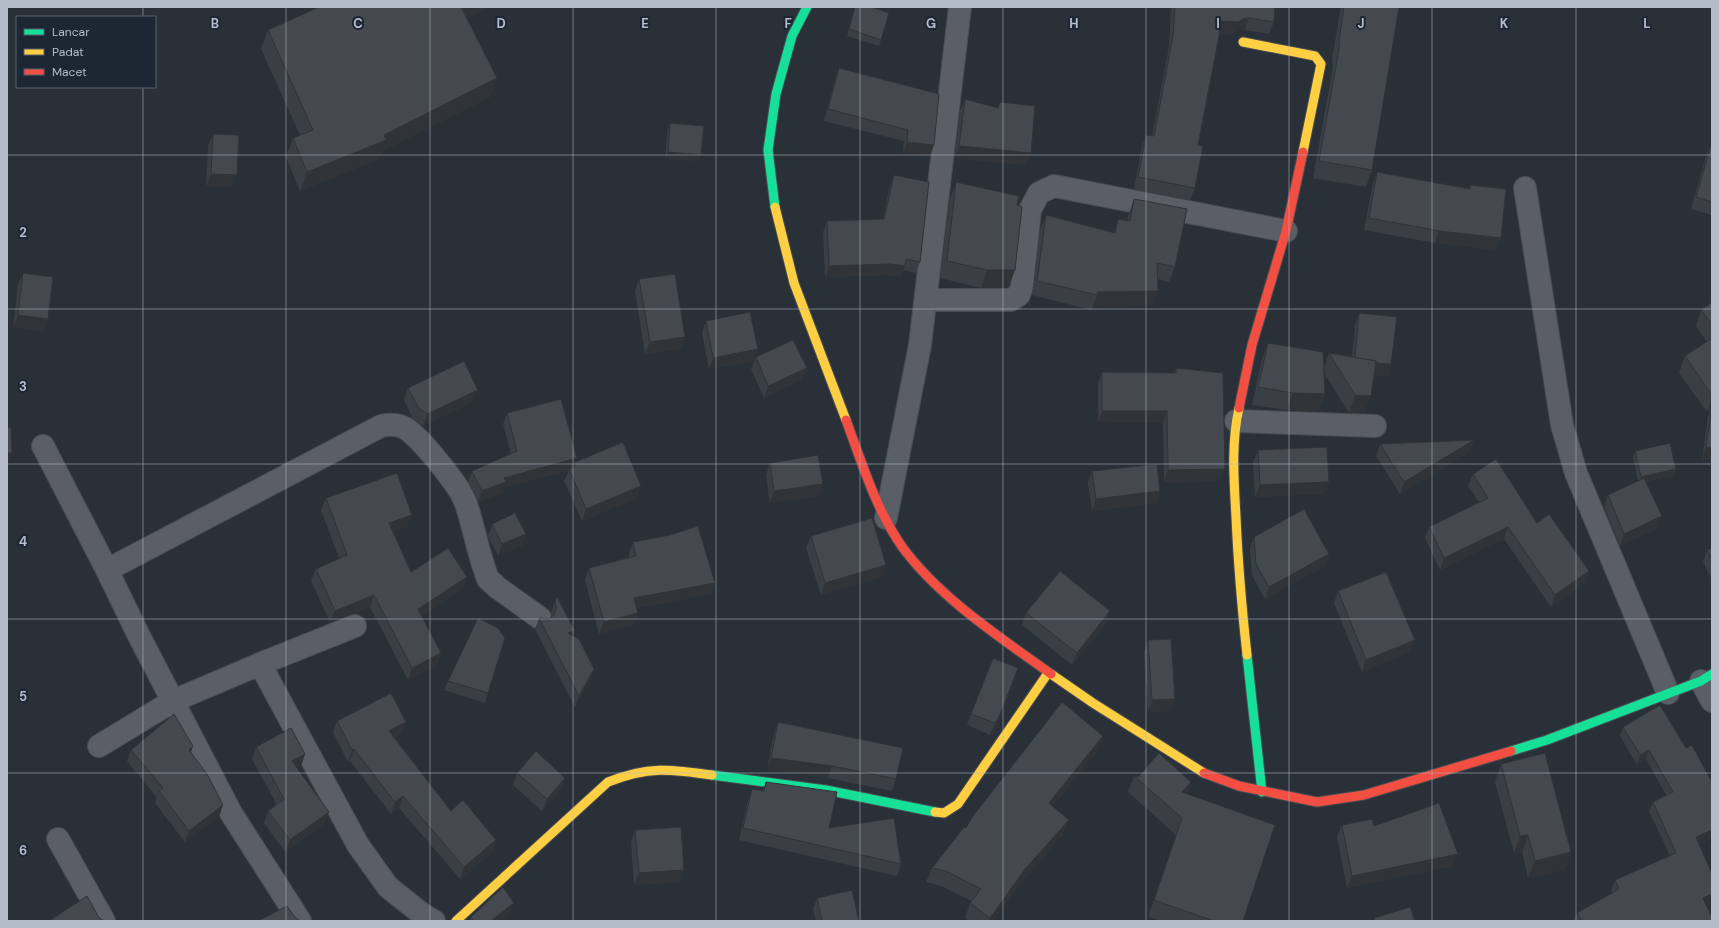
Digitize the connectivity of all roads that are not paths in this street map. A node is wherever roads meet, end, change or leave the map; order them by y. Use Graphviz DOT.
graph roads {
  1 [pos="807,7"];
  2 [pos="960,7"];
  3 [pos="1243,42"];
  4 [pos="1525,188"];
  5 [pos="1286,231"];
  6 [pos="926,300"];
  7 [pos="1236,421"];
  8 [pos="1375,426"];
  9 [pos="42,446"];
  10 [pos="886,518"];
  11 [pos="107,570"];
  12 [pos="540,618"];
  13 [pos="356,626"];
  14 [pos="260,664"];
  15 [pos="1048,673"];
  16 [pos="1706,678"];
  17 [pos="1668,693"];
  18 [pos="1712,701"];
  19 [pos="173,702"];
  20 [pos="99,746"];
  21 [pos="1262,792"];
  22 [pos="58,839"];
  23 [pos="104,921"];
  24 [pos="300,921"];
  25 [pos="434,921"];
  26 [pos="456,921"];
  1 -- 10 [label="street"];
  2 -- 6 [label="street"];
  3 -- 5 [label="street"];
  4 -- 17 [label="street"];
  5 -- 6 [label="street"];
  5 -- 7 [label="street"];
  6 -- 10 [label="street"];
  7 -- 8 [label="street"];
  7 -- 21 [label="street"];
  9 -- 11 [label="street"];
  10 -- 15 [label="street"];
  11 -- 12 [label="street"];
  11 -- 19 [label="street"];
  13 -- 14 [label="street"];
  14 -- 19 [label="street"];
  14 -- 25 [label="street"];
  15 -- 21 [label="street"];
  15 -- 26 [label="street"];
  16 -- 17 [label="street"];
  16 -- 18 [label="street"];
  17 -- 21 [label="street"];
  19 -- 20 [label="street"];
  19 -- 24 [label="street"];
  22 -- 23 [label="street"];
}
